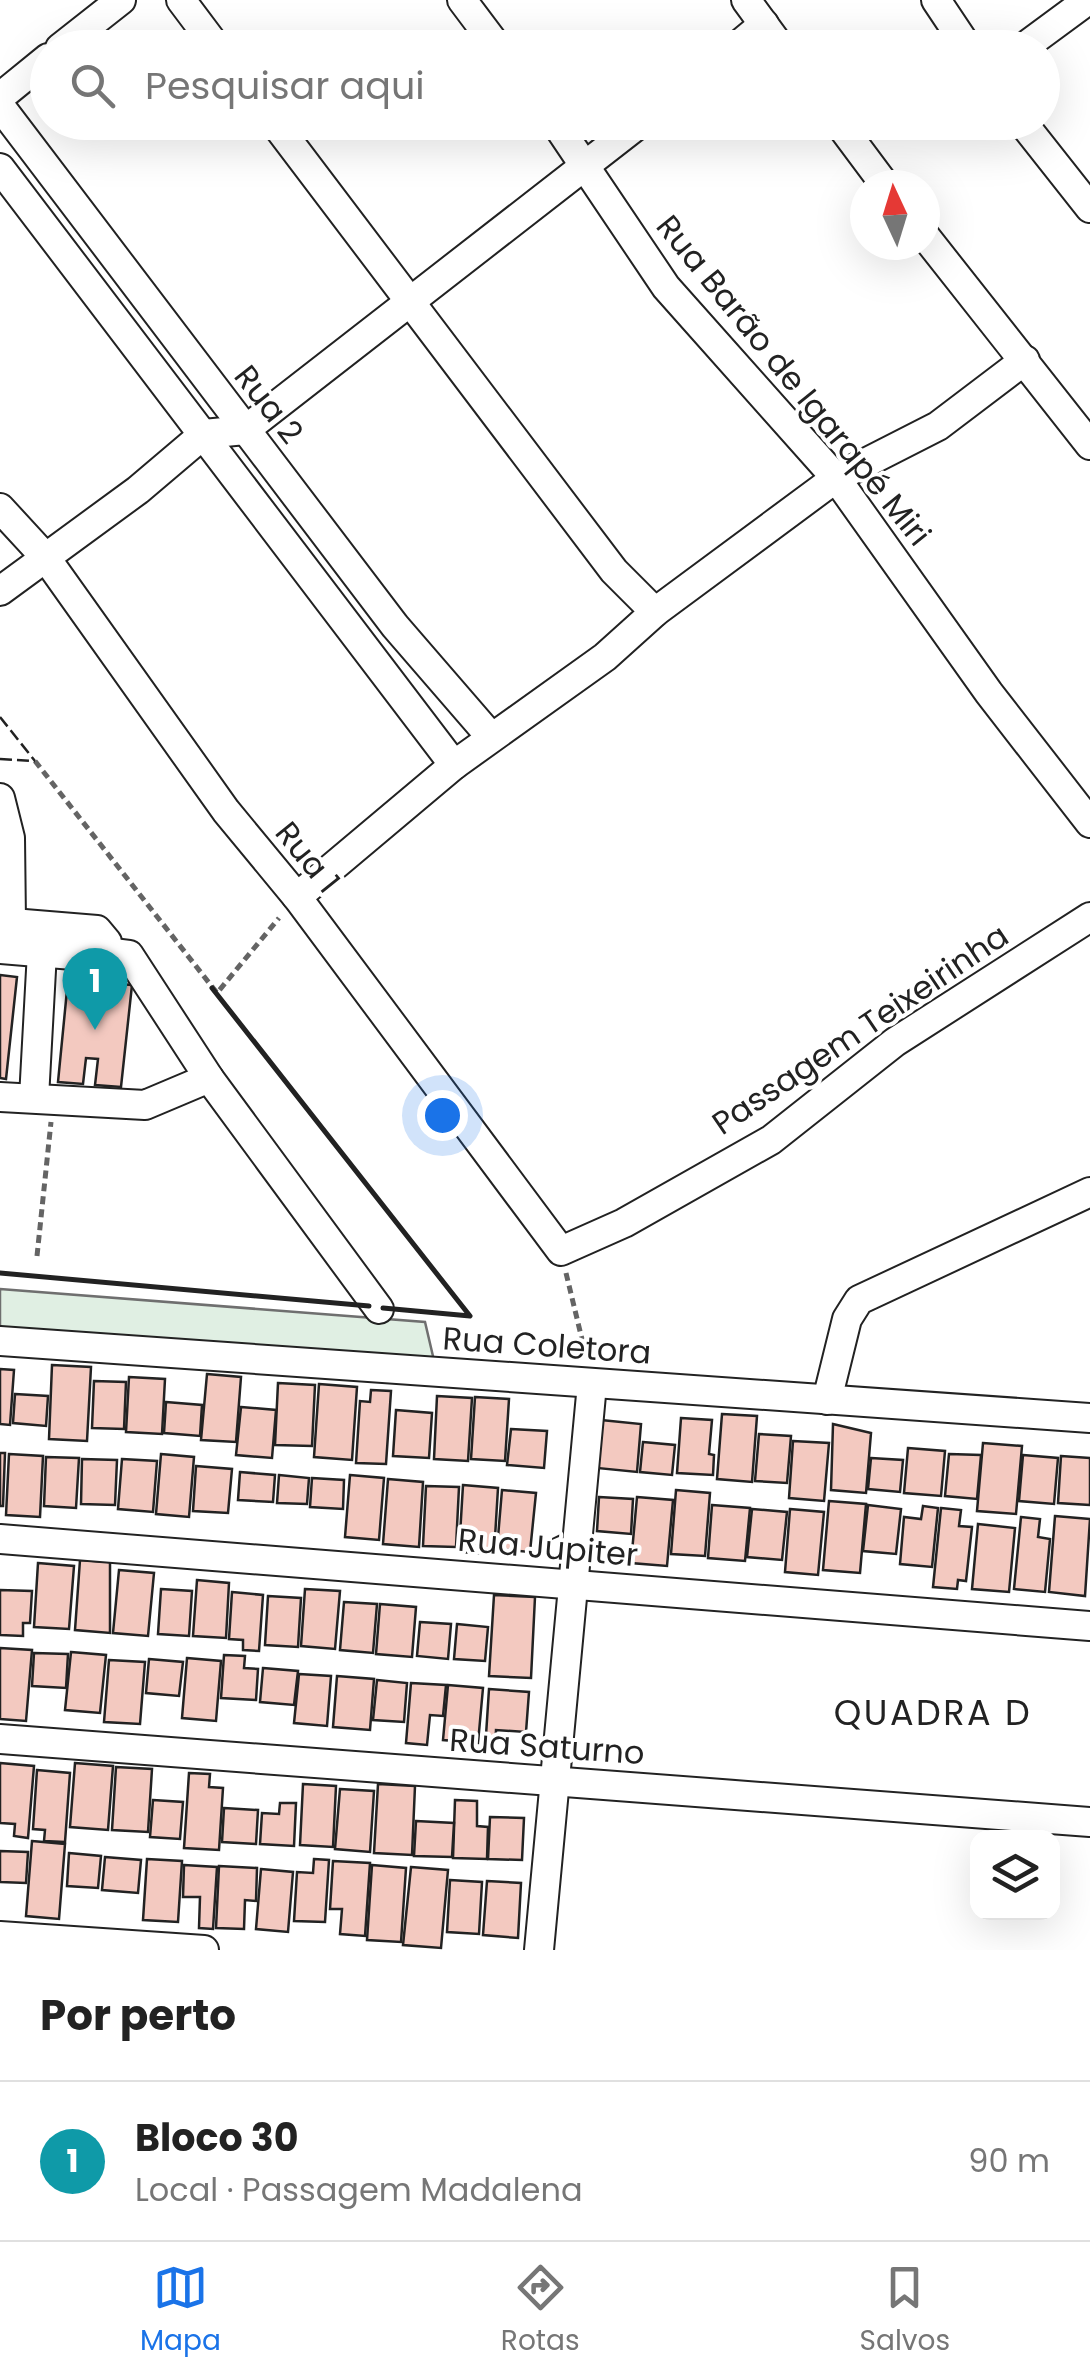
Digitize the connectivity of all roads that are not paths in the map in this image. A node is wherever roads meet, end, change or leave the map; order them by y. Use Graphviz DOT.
graph roads {
  1 [pos="121,0"];
  2 [pos="180,0"];
  3 [pos="462,0"];
  4 [pos="746,0"];
  5 [pos="936,0"];
  6 [pos="1088,0"];
  7 [pos="764,24"];
  8 [pos="83,30"];
  9 [pos="203,30"];
  10 [pos="484,30"];
  11 [pos="757,30"];
  12 [pos="768,30"];
  13 [pos="956,30"];
  14 [pos="1047,30"];
  15 [pos="30,73"];
  16 [pos="0,97"];
  17 [pos="0,106"];
  18 [pos="288,140"];
  19 [pos="568,140"];
  20 [pos="620,140"];
  21 [pos="851,140"];
  22 [pos="1036,140"];
  23 [pos="588,166"];
  24 [pos="0,168"];
  25 [pos="874,170"];
  26 [pos="1090,208"];
  27 [pos="940,255"];
  28 [pos="411,301"];
  29 [pos="1025,360"];
  30 [pos="245,430"];
  31 [pos="204,434"];
  32 [pos="1090,445"];
  33 [pos="836,478"];
  34 [pos="0,508"];
  35 [pos="46,558"];
  36 [pos="0,592"];
  37 [pos="654,612"];
  38 [pos="491,737"];
  39 [pos="454,765"];
  40 [pos="1079,788"];
  41 [pos="0,798"];
  42 [pos="1090,823"];
  43 [pos="297,897"];
  44 [pos="1090,917"];
  45 [pos="6,922"];
  46 [pos="0,949"];
  47 [pos="42,952"];
  48 [pos="105,952"];
  49 [pos="210,1078"];
  50 [pos="0,1097"];
  51 [pos="43,1099"];
  52 [pos="1090,1192"];
  53 [pos="560,1251"];
  54 [pos="380,1309"];
  55 [pos="0,1341"];
  56 [pos="592,1384"];
  57 [pos="827,1400"];
  58 [pos="1090,1418"];
  59 [pos="0,1540"];
  60 [pos="572,1584"];
  61 [pos="1090,1626"];
  62 [pos="0,1739"];
  63 [pos="555,1782"];
  64 [pos="1090,1822"];
  65 [pos="0,1936"];
  66 [pos="204,1950"];
  67 [pos="539,1950"];
  1 -- 8 [label="street"];
  2 -- 9 [label="street"];
  3 -- 10 [label="street"];
  4 -- 7 [label="street"];
  5 -- 13 [label="street"];
  6 -- 14 [label="street"];
  7 -- 11 [label="street"];
  7 -- 12 [label="street"];
  15 -- 16 [label="street"];
  17 -- 30 [label="street, Rua 2"];
  18 -- 28 [label="street"];
  19 -- 23 [label="street, Rua Barão de Igarapé Miri"];
  20 -- 23 [label="street"];
  21 -- 25 [label="street"];
  22 -- 26 [label="street"];
  23 -- 28 [label="street"];
  23 -- 33 [label="street, Rua Barão de Igarapé Miri"];
  24 -- 31 [label="street"];
  27 -- 29 [label="street"];
  28 -- 30 [label="street"];
  28 -- 37 [label="street"];
  29 -- 32 [label="street"];
  29 -- 33 [label="street"];
  30 -- 31 [label="street"];
  30 -- 38 [label="street, Rua 2"];
  31 -- 35 [label="street"];
  31 -- 39 [label="street"];
  33 -- 37 [label="street"];
  33 -- 40 [label="street, Rua Barão de Igarapé Miri"];
  34 -- 35 [label="street, Rua 1"];
  35 -- 36 [label="street"];
  35 -- 43 [label="street, Rua 1"];
  37 -- 38 [label="street"];
  38 -- 39 [label="street"];
  39 -- 43 [label="street"];
  40 -- 42 [label="street, Rua Barão de Igarapé Miri"];
  41 -- 45 [label="street"];
  43 -- 53 [label="street, Rua 1"];
  44 -- 53 [label="street, Passagem Teixeirinha"];
  45 -- 48 [label="street"];
  46 -- 47 [label="street"];
  47 -- 48 [label="street"];
  47 -- 51 [label="street"];
  48 -- 49 [label="street"];
  49 -- 51 [label="street"];
  49 -- 54 [label="street"];
  50 -- 51 [label="street"];
  52 -- 57 [label="street"];
  55 -- 56 [label="street, Rua Coletora"];
  56 -- 57 [label="street, Rua Coletora"];
  56 -- 60 [label="street"];
  57 -- 58 [label="street, Rua Coletora"];
  59 -- 60 [label="street, Rua Júpiter"];
  60 -- 61 [label="street, Rua Júpiter"];
  60 -- 63 [label="street"];
  62 -- 63 [label="street, Rua Saturno"];
  63 -- 64 [label="street, Rua Saturno"];
  63 -- 67 [label="street"];
  65 -- 66 [label="street"];
}
